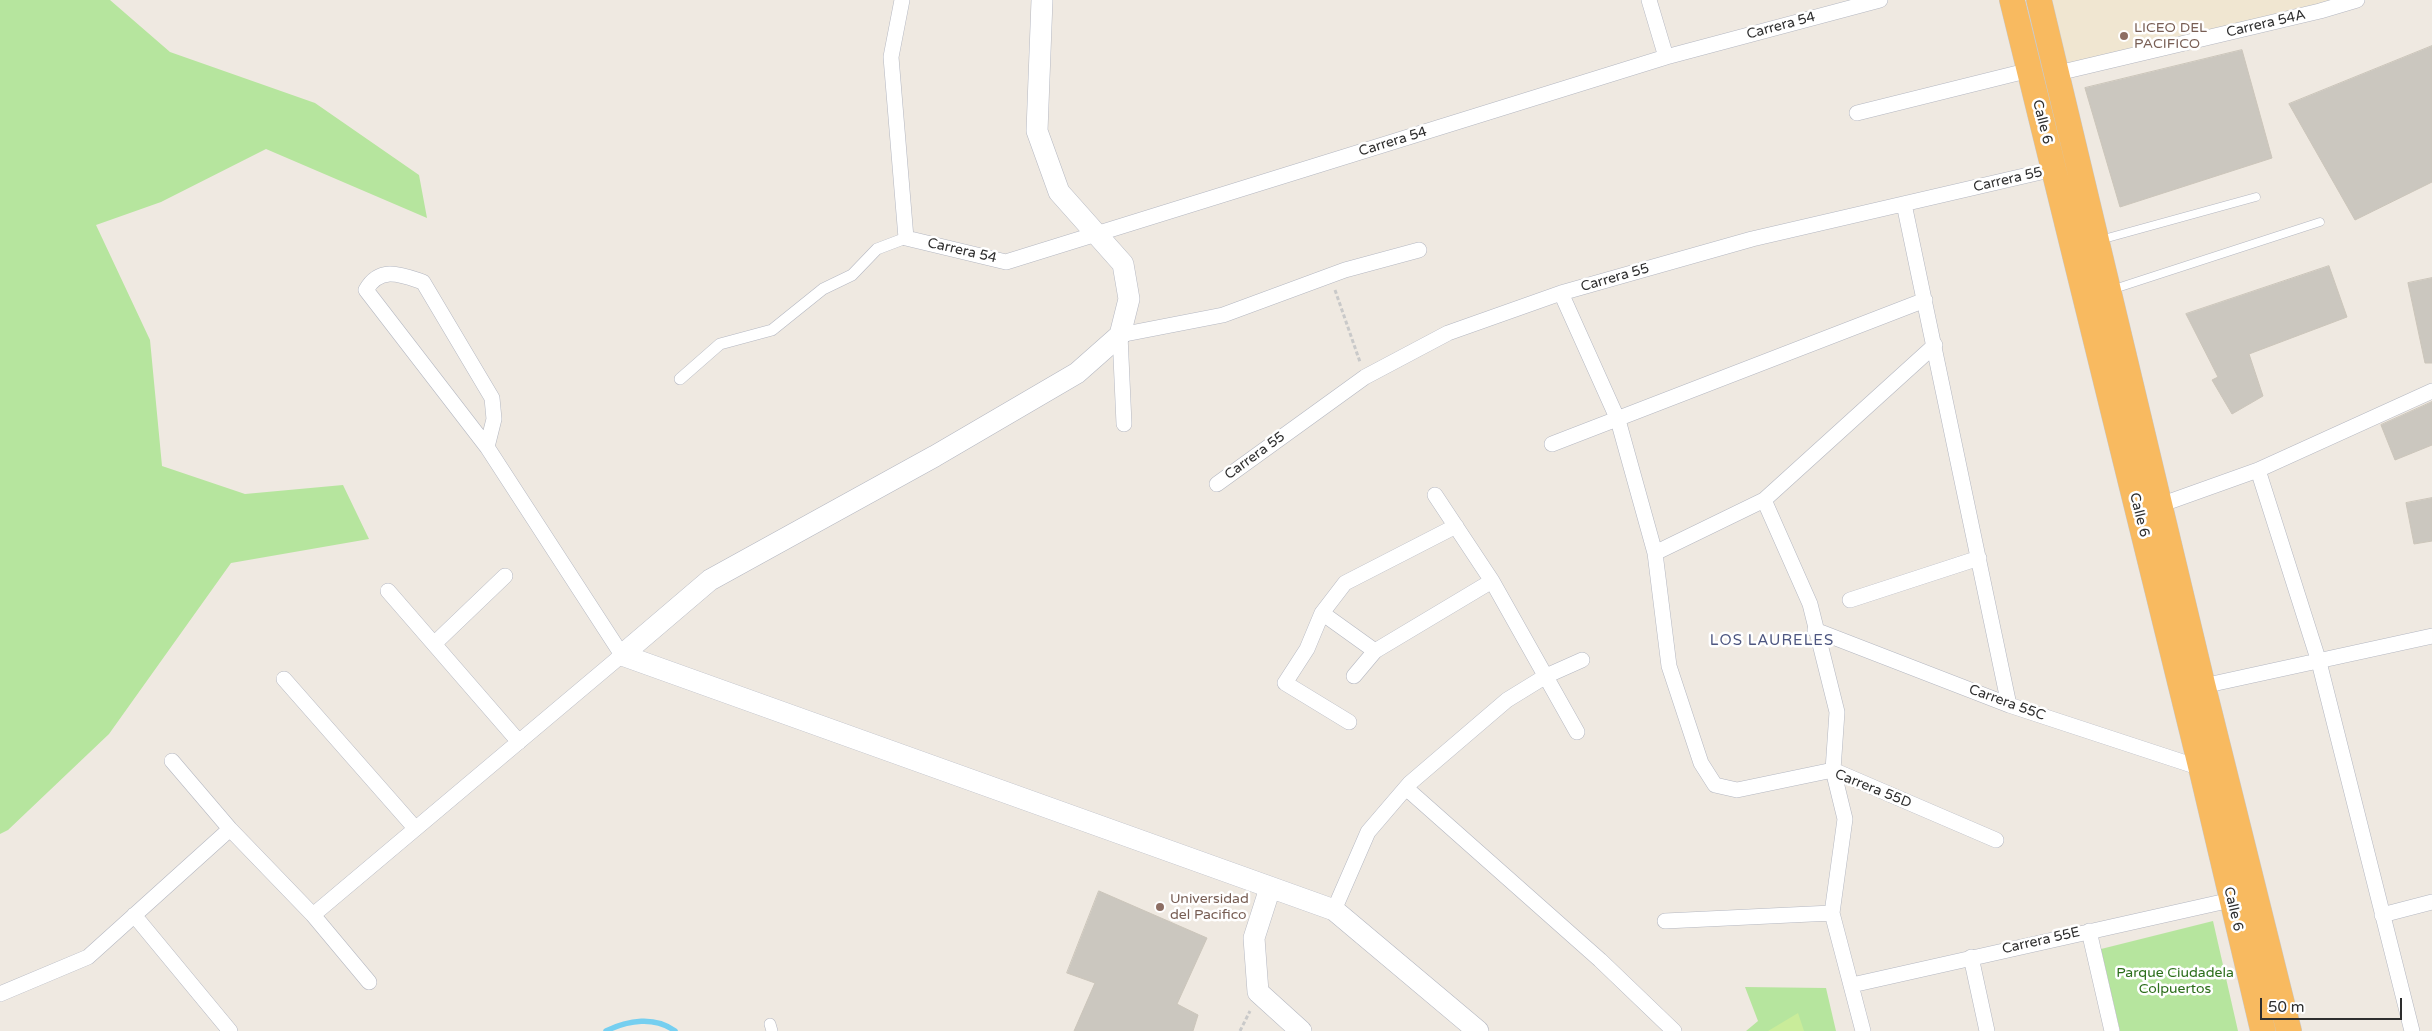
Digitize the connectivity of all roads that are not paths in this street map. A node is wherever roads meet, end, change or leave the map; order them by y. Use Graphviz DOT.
graph roads {
  1 [pos="902,0"];
  2 [pos="1042,0"];
  3 [pos="1649,0"];
  4 [pos="1880,0"];
  5 [pos="2012,0"];
  6 [pos="2039,0"];
  7 [pos="2357,0"];
  8 [pos="1666,57"];
  9 [pos="2030,70"];
  10 [pos="2058,73"];
  11 [pos="1857,113"];
  12 [pos="2054,169"];
  13 [pos="2256,197"];
  14 [pos="1904,204"];
  15 [pos="2320,222"];
  16 [pos="1094,234"];
  17 [pos="906,238"];
  18 [pos="2098,241"];
  19 [pos="1419,250"];
  20 [pos="2109,290"];
  21 [pos="1561,293"];
  22 [pos="1924,300"];
  23 [pos="1120,335"];
  24 [pos="1934,345"];
  25 [pos="680,379"];
  26 [pos="2432,391"];
  27 [pos="1618,420"];
  28 [pos="1124,424"];
  29 [pos="1552,444"];
  30 [pos="487,448"];
  31 [pos="2258,470"];
  32 [pos="1217,484"];
  33 [pos="1435,495"];
  34 [pos="1764,500"];
  35 [pos="2160,505"];
  36 [pos="1456,526"];
  37 [pos="1655,553"];
  38 [pos="1979,558"];
  39 [pos="505,576"];
  40 [pos="1492,581"];
  41 [pos="388,591"];
  42 [pos="1850,600"];
  43 [pos="1322,613"];
  44 [pos="1815,630"];
  45 [pos="2432,636"];
  46 [pos="434,644"];
  47 [pos="1375,651"];
  48 [pos="622,656"];
  49 [pos="1582,660"];
  50 [pos="2319,662"];
  51 [pos="1354,676"];
  52 [pos="1546,676"];
  53 [pos="284,679"];
  54 [pos="2203,686"];
  55 [pos="2009,705"];
  56 [pos="1349,722"];
  57 [pos="1577,732"];
  58 [pos="519,742"];
  59 [pos="172,761"];
  60 [pos="2201,768"];
  61 [pos="1833,770"];
  62 [pos="1406,788"];
  63 [pos="415,828"];
  64 [pos="230,829"];
  65 [pos="1996,840"];
  66 [pos="1270,888"];
  67 [pos="2231,900"];
  68 [pos="2432,902"];
  69 [pos="1334,910"];
  70 [pos="1832,913"];
  71 [pos="134,915"];
  72 [pos="313,915"];
  73 [pos="2382,915"];
  74 [pos="1665,921"];
  75 [pos="2088,931"];
  76 [pos="1971,957"];
  77 [pos="369,982"];
  78 [pos="1852,985"];
  79 [pos="0,994"];
  80 [pos="230,1031"];
  81 [pos="1300,1031"];
  82 [pos="1478,1031"];
  83 [pos="1674,1031"];
  84 [pos="1863,1031"];
  85 [pos="1988,1031"];
  86 [pos="2112,1031"];
  87 [pos="2263,1031"];
  88 [pos="2289,1031"];
  89 [pos="2412,1031"];
  1 -- 17 [label="street"];
  2 -- 16 [label="main road"];
  3 -- 8 [label="street"];
  4 -- 8 [label="street, Carrera 54"];
  5 -- 9 [label="highway, Calle 6"];
  6 -- 10 [label="highway, Calle 6"];
  7 -- 10 [label="street, Carrera 54A"];
  8 -- 16 [label="street, Carrera 54"];
  9 -- 11 [label="street"];
  9 -- 12 [label="highway, Calle 6"];
  10 -- 18 [label="highway, Calle 6"];
  12 -- 14 [label="street, Carrera 55"];
  12 -- 60 [label="highway, Calle 6"];
  13 -- 18 [label="lane"];
  14 -- 21 [label="street, Carrera 55"];
  14 -- 22 [label="street"];
  15 -- 20 [label="lane"];
  16 -- 17 [label="street, Carrera 54"];
  16 -- 23 [label="main road"];
  17 -- 25 [label="street"];
  18 -- 20 [label="highway, Calle 6"];
  19 -- 23 [label="street"];
  20 -- 35 [label="highway, Calle 6"];
  21 -- 27 [label="street"];
  21 -- 32 [label="street, Carrera 55"];
  22 -- 24 [label="street"];
  22 -- 27 [label="street"];
  23 -- 28 [label="street"];
  23 -- 48 [label="main road"];
  24 -- 34 [label="street"];
  24 -- 38 [label="street"];
  26 -- 31 [label="street"];
  27 -- 29 [label="street"];
  27 -- 37 [label="street"];
  30 -- 30 [label="street"];
  30 -- 48 [label="street"];
  31 -- 35 [label="street"];
  31 -- 50 [label="street"];
  33 -- 36 [label="street"];
  34 -- 37 [label="street"];
  34 -- 44 [label="street"];
  35 -- 54 [label="highway, Calle 6"];
  36 -- 40 [label="street"];
  36 -- 43 [label="street"];
  37 -- 61 [label="street, Carrera 55D"];
  38 -- 42 [label="street"];
  38 -- 55 [label="street"];
  39 -- 46 [label="street"];
  40 -- 47 [label="street"];
  40 -- 52 [label="street"];
  41 -- 46 [label="street"];
  43 -- 47 [label="street"];
  43 -- 56 [label="street"];
  44 -- 55 [label="street, Carrera 55C"];
  44 -- 61 [label="street"];
  45 -- 50 [label="street"];
  46 -- 58 [label="street"];
  47 -- 51 [label="street"];
  48 -- 58 [label="street"];
  48 -- 66 [label="main road"];
  49 -- 52 [label="street"];
  50 -- 54 [label="street"];
  50 -- 73 [label="street"];
  52 -- 57 [label="street"];
  52 -- 62 [label="street"];
  53 -- 63 [label="street"];
  54 -- 88 [label="highway, Calle 6"];
  55 -- 60 [label="street, Carrera 55C"];
  58 -- 63 [label="street"];
  59 -- 64 [label="street"];
  60 -- 67 [label="highway, Calle 6"];
  61 -- 65 [label="street, Carrera 55D"];
  61 -- 70 [label="street"];
  62 -- 69 [label="street"];
  62 -- 83 [label="street"];
  63 -- 72 [label="street"];
  64 -- 71 [label="street"];
  64 -- 72 [label="street"];
  66 -- 69 [label="main road"];
  66 -- 81 [label="main road"];
  67 -- 75 [label="street, Carrera 55E"];
  67 -- 87 [label="highway, Calle 6"];
  68 -- 73 [label="street"];
  69 -- 82 [label="main road"];
  70 -- 74 [label="street"];
  70 -- 78 [label="street"];
  71 -- 79 [label="street"];
  71 -- 80 [label="street"];
  72 -- 77 [label="street"];
  73 -- 89 [label="street"];
  75 -- 76 [label="street, Carrera 55E"];
  75 -- 86 [label="street"];
  76 -- 78 [label="street, Carrera 55E"];
  76 -- 85 [label="street"];
  78 -- 84 [label="street"];
}
